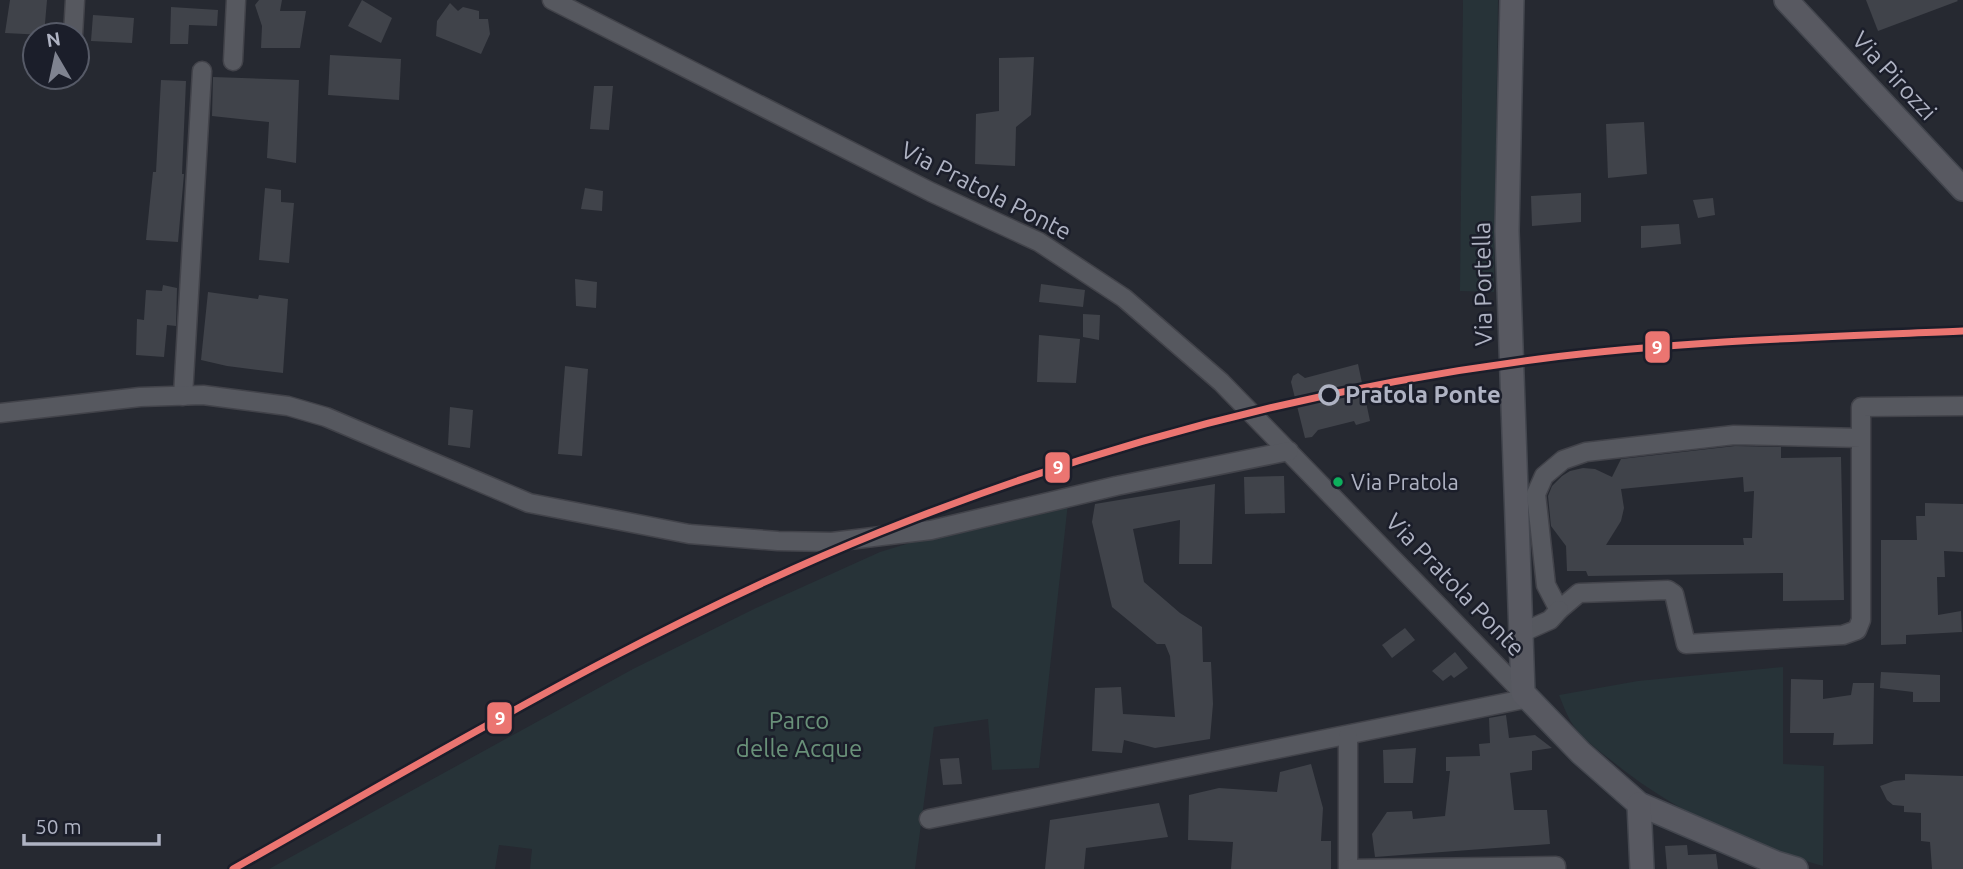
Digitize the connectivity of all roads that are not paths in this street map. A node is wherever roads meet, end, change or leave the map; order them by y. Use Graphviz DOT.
graph roads {
  1 [pos="75,0"];
  2 [pos="236,0"];
  3 [pos="552,0"];
  4 [pos="1512,0"];
  5 [pos="1786,0"];
  6 [pos="74,21"];
  7 [pos="233,61"];
  8 [pos="202,71"];
  9 [pos="1955,172"];
  10 [pos="1963,190"];
  11 [pos="183,396"];
  12 [pos="1963,406"];
  13 [pos="0,413"];
  14 [pos="1861,438"];
  15 [pos="1289,452"];
  16 [pos="1559,610"];
  17 [pos="1521,633"];
  18 [pos="1526,696"];
  19 [pos="1348,736"];
  20 [pos="1639,804"];
  21 [pos="929,819"];
  22 [pos="1556,868"];
  23 [pos="1348,869"];
  24 [pos="1642,869"];
  25 [pos="1796,869"];
  1 -- 6 [label="street"];
  2 -- 7 [label="street"];
  3 -- 15 [label="street, Via Pratola Ponte"];
  4 -- 17 [label="main road, Via Portella"];
  5 -- 9 [label="main road, Via Pirozzi"];
  8 -- 11 [label="street"];
  9 -- 10 [label="main road, Via Pirozzi"];
  11 -- 13 [label="street"];
  11 -- 15 [label="street"];
  12 -- 14 [label="street"];
  14 -- 16 [label="street"];
  14 -- 16 [label="street"];
  15 -- 18 [label="street, Via Pratola Ponte"];
  16 -- 17 [label="street"];
  17 -- 18 [label="main road, Via Portella"];
  18 -- 19 [label="street"];
  18 -- 20 [label="main road, Via Pratola Ponte"];
  19 -- 21 [label="street"];
  19 -- 23 [label="street"];
  20 -- 24 [label="main road"];
  20 -- 25 [label="main road, Via Pratola Ponte"];
  22 -- 23 [label="street"];
}
